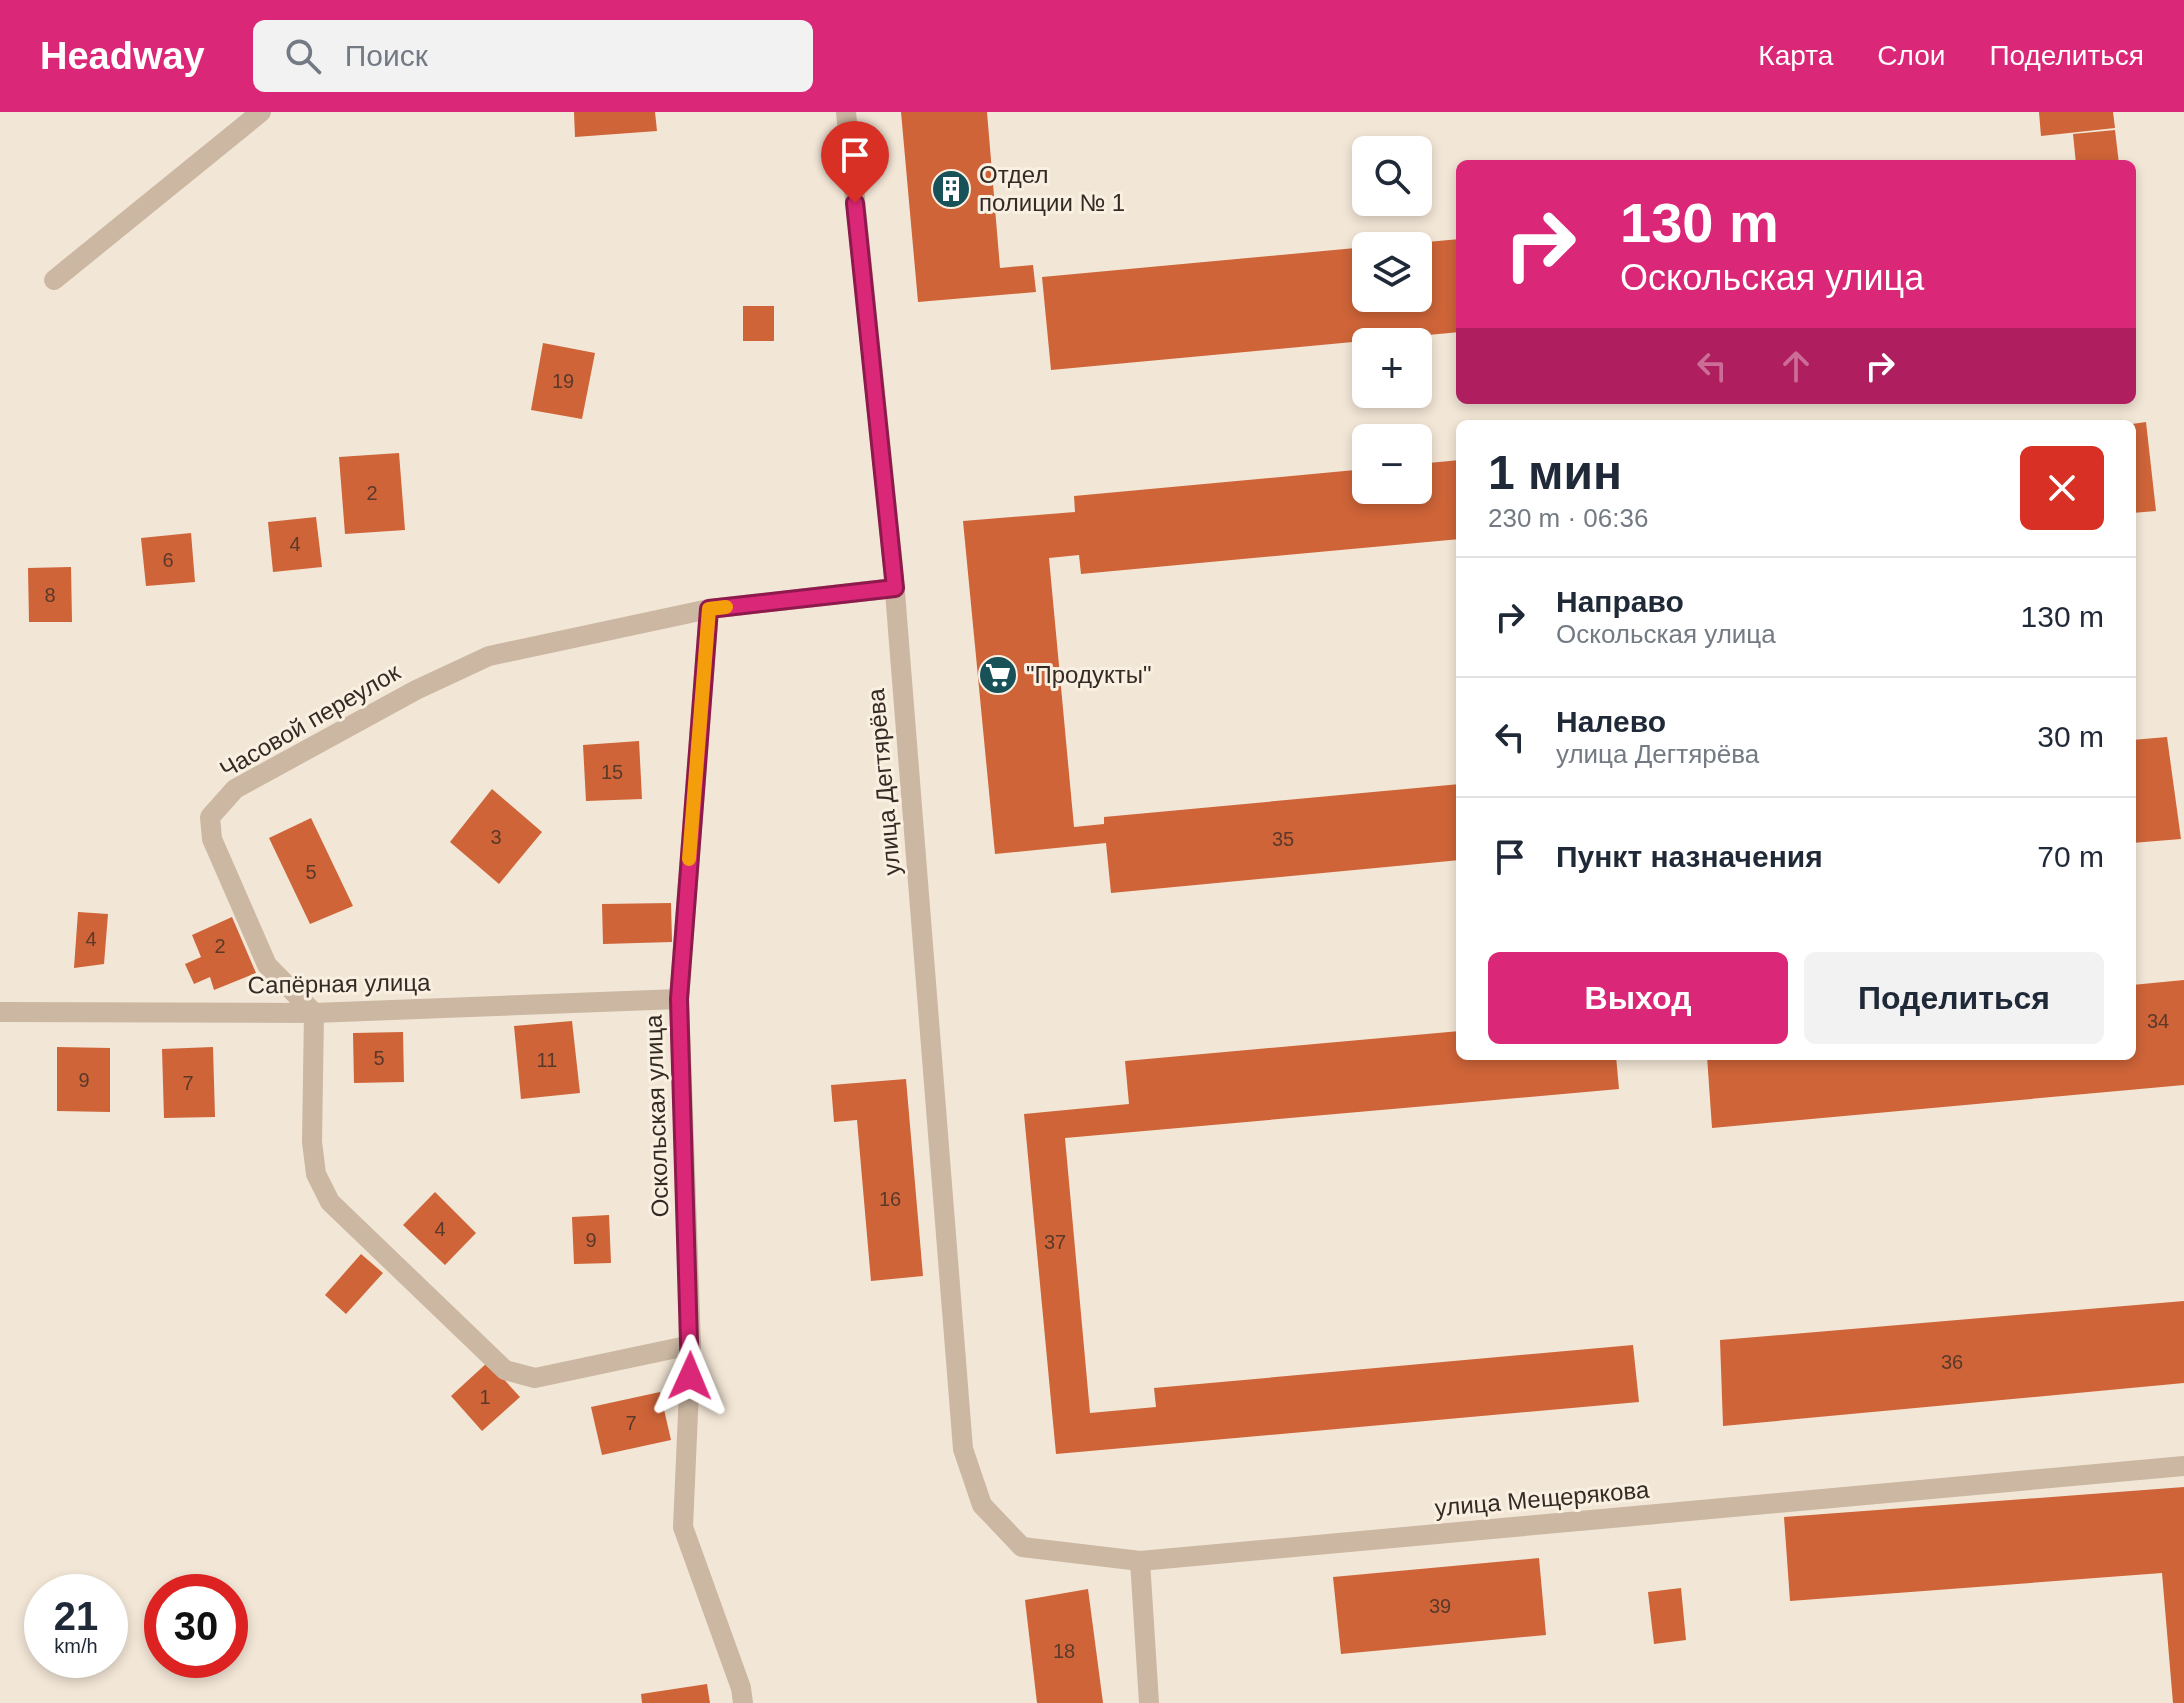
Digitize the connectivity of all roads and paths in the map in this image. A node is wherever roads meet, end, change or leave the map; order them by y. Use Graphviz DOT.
graph roads {
  1 [pos="261,112"];
  2 [pos="846,112"];
  3 [pos="54,280"];
  4 [pos="895,588"];
  5 [pos="709,609"];
  6 [pos="679,999"];
  7 [pos="0,1012"];
  8 [pos="314,1013"];
  9 [pos="691,1345"];
  10 [pos="963,1449"];
  11 [pos="2184,1466"];
  12 [pos="1140,1561"];
  13 [pos="743,1703"];
  14 [pos="1149,1703"];
  1 -- 3 [label="street"];
  2 -- 4 [label="street, улица Дегтярёва"];
  4 -- 5 [label="street"];
  4 -- 10 [label="street, улица Дегтярёва"];
  5 -- 6 [label="street, Оскольская улица"];
  5 -- 8 [label="street, Часовой переулок"];
  6 -- 8 [label="street, Сапёрная улица"];
  6 -- 9 [label="street, Оскольская улица"];
  7 -- 8 [label="street, Сапёрная улица"];
  8 -- 9 [label="street"];
  9 -- 13 [label="street, Оскольская улица"];
  10 -- 12 [label="street, улица Мещерякова"];
  11 -- 12 [label="street, улица Мещерякова"];
  12 -- 14 [label="street"];
}
